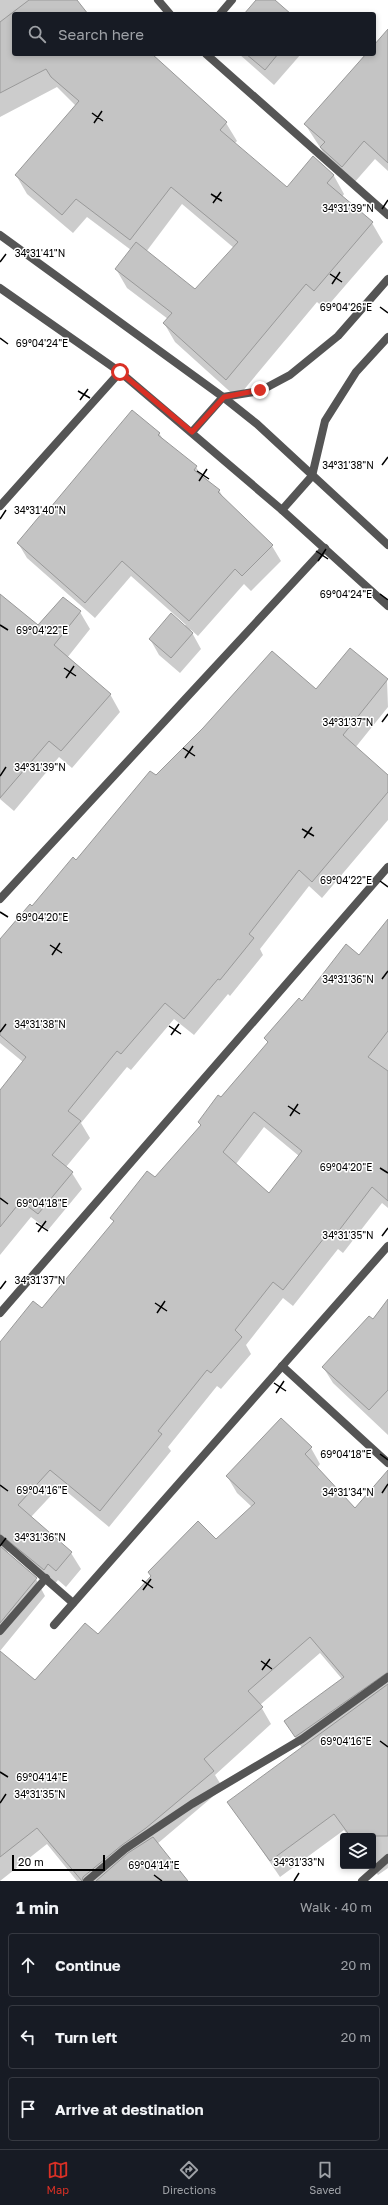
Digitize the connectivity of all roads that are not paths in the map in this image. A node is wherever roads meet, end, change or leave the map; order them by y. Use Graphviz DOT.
graph roads {
  1 [pos="158,0"];
  2 [pos="232,0"];
  3 [pos="168,12"];
  4 [pos="222,12"];
  5 [pos="208,56"];
  6 [pos="388,215"];
  7 [pos="0,235"];
  8 [pos="388,279"];
  9 [pos="0,288"];
  10 [pos="388,337"];
  11 [pos="120,372"];
  12 [pos="224,397"];
  13 [pos="192,432"];
  14 [pos="312,476"];
  15 [pos="0,506"];
  16 [pos="282,510"];
  17 [pos="388,545"];
  18 [pos="325,548"];
  19 [pos="388,606"];
  20 [pos="388,867"];
  21 [pos="0,899"];
  22 [pos="388,1246"];
  23 [pos="0,1313"];
  24 [pos="282,1366"];
  25 [pos="388,1463"];
  26 [pos="0,1539"];
  27 [pos="46,1578"];
  28 [pos="73,1602"];
  29 [pos="54,1625"];
  30 [pos="0,1632"];
  31 [pos="388,1676"];
  32 [pos="388,1858"];
  33 [pos="87,1881"];
  34 [pos="362,1881"];
  1 -- 3 [label="street"];
  2 -- 4 [label="street"];
  5 -- 6 [label="street"];
  7 -- 12 [label="street"];
  8 -- 12 [label="street"];
  9 -- 11 [label="street"];
  10 -- 14 [label="street"];
  11 -- 13 [label="street"];
  11 -- 15 [label="street"];
  12 -- 13 [label="street"];
  12 -- 14 [label="street"];
  13 -- 16 [label="street"];
  14 -- 16 [label="street"];
  14 -- 17 [label="street"];
  16 -- 18 [label="street"];
  18 -- 19 [label="street"];
  18 -- 21 [label="street"];
  20 -- 23 [label="street"];
  22 -- 24 [label="street"];
  24 -- 25 [label="street"];
  24 -- 28 [label="street"];
  26 -- 27 [label="street"];
  27 -- 28 [label="street"];
  27 -- 30 [label="street"];
  28 -- 29 [label="street"];
  31 -- 33 [label="street"];
  32 -- 34 [label="street"];
}
